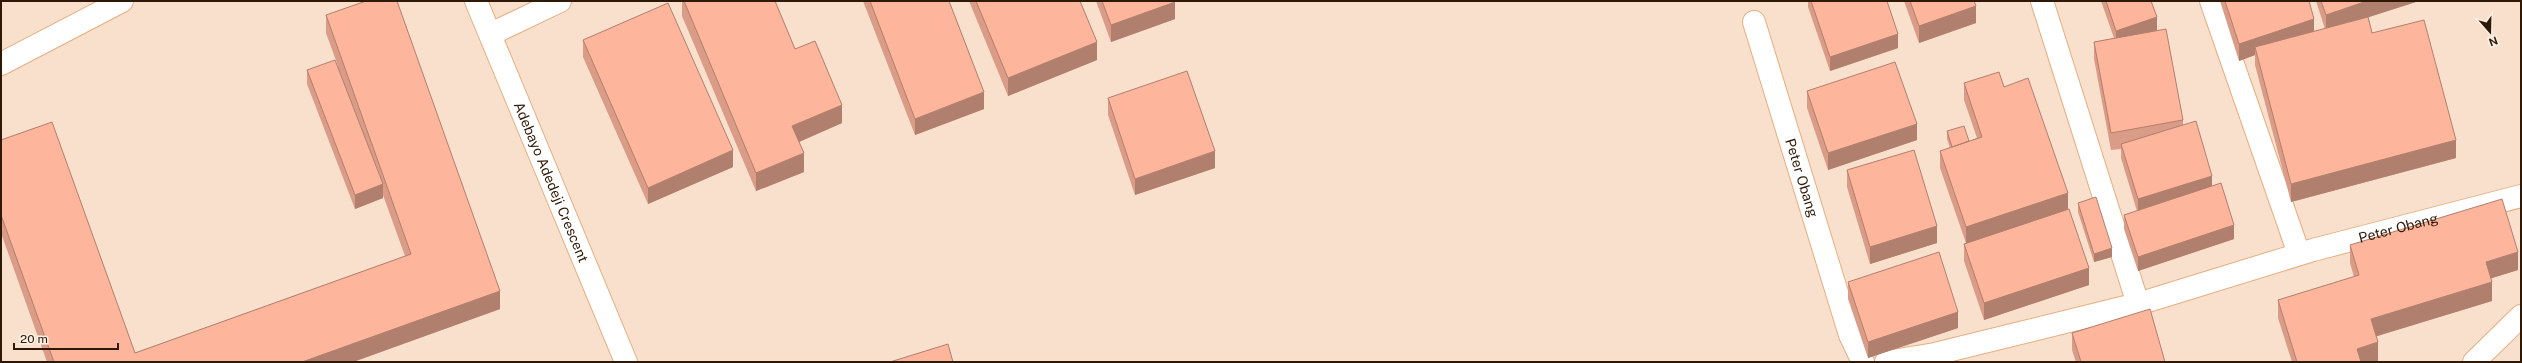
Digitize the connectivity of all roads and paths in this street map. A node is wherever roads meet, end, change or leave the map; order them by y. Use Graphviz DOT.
graph roads {
  1 [pos="122,1"];
  2 [pos="476,1"];
  3 [pos="560,1"];
  4 [pos="2042,1"];
  5 [pos="2211,1"];
  6 [pos="1754,22"];
  7 [pos="491,34"];
  8 [pos="1,64"];
  9 [pos="2521,196"];
  10 [pos="2299,254"];
  11 [pos="2138,304"];
  12 [pos="2521,316"];
  13 [pos="626,362"];
  14 [pos="1863,362"];
  15 [pos="1886,362"];
  16 [pos="2474,362"];
  1 -- 8 [label="street"];
  2 -- 7 [label="street, Adebayo Adedeji Crescent"];
  3 -- 7 [label="street"];
  4 -- 11 [label="street"];
  5 -- 10 [label="street"];
  6 -- 14 [label="street, Peter Obang"];
  7 -- 13 [label="street, Adebayo Adedeji Crescent"];
  9 -- 10 [label="street, Peter Obang"];
  10 -- 11 [label="street, Peter Obang"];
  11 -- 15 [label="street, Peter Obang"];
  12 -- 16 [label="street"];
}
